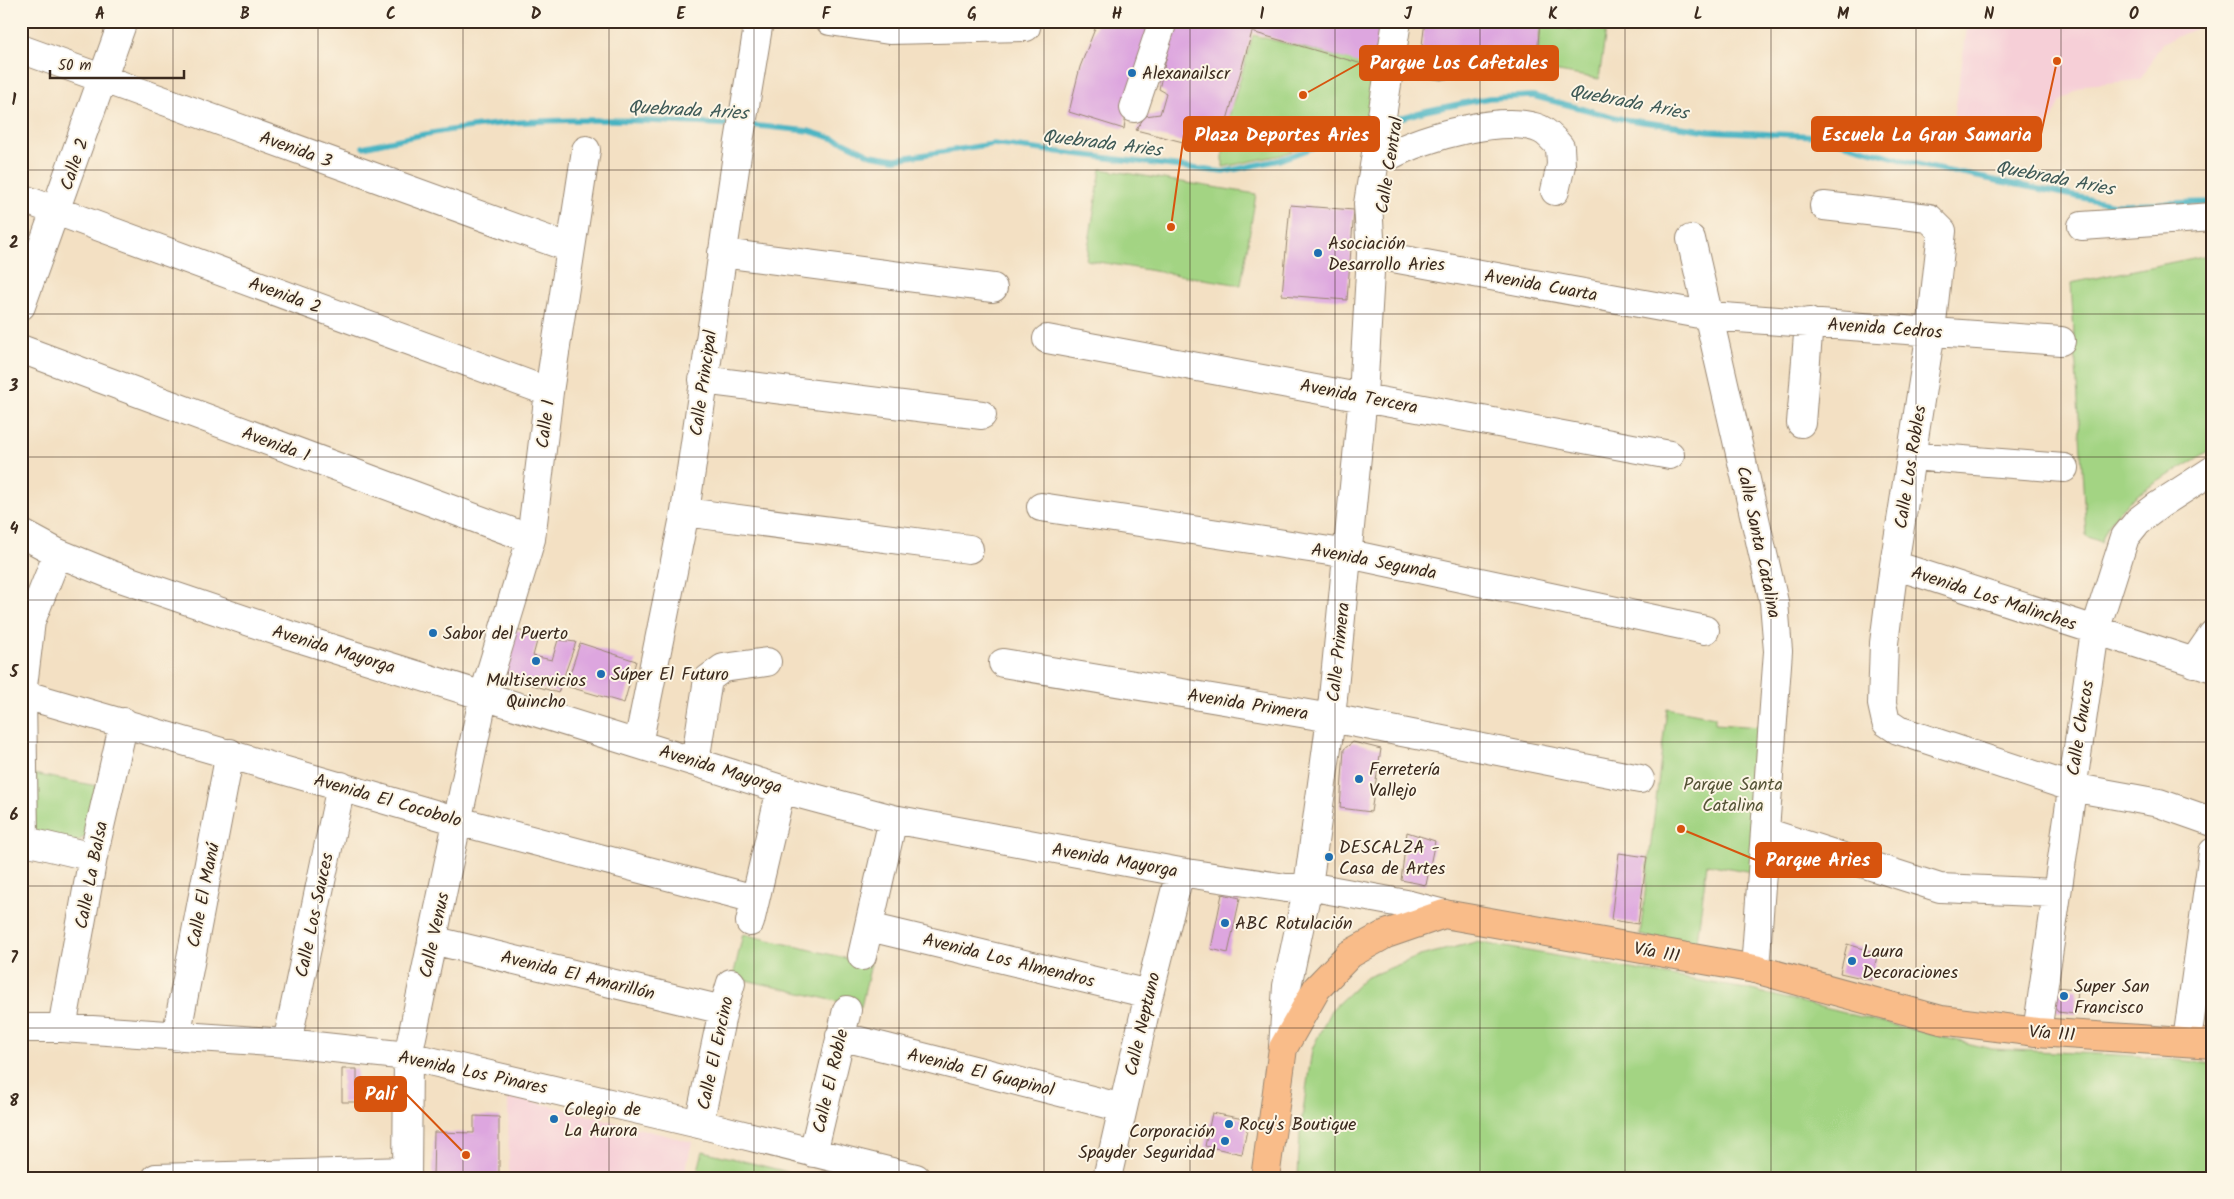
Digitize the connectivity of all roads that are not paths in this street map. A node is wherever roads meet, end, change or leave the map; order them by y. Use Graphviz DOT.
graph roads {
  1 [pos="124,21"];
  2 [pos="759,21"];
  3 [pos="830,21"];
  4 [pos="1027,21"];
  5 [pos="1163,21"];
  6 [pos="1397,21"];
  7 [pos="1412,21"];
  8 [pos="890,26"];
  9 [pos="21,49"];
  10 [pos="103,79"];
  11 [pos="1391,104"];
  12 [pos="1134,108"];
  13 [pos="1388,141"];
  14 [pos="586,150"];
  15 [pos="1555,190"];
  16 [pos="21,198"];
  17 [pos="1824,206"];
  18 [pos="57,211"];
  19 [pos="2213,217"];
  20 [pos="2082,226"];
  21 [pos="1692,239"];
  22 [pos="570,248"];
  23 [pos="722,253"];
  24 [pos="1371,254"];
  25 [pos="993,288"];
  26 [pos="21,306"];
  27 [pos="1710,316"];
  28 [pos="1809,322"];
  29 [pos="1931,331"];
  30 [pos="1047,339"];
  31 [pos="2061,340"];
  32 [pos="21,349"];
  33 [pos="703,380"];
  34 [pos="549,392"];
  35 [pos="1362,396"];
  36 [pos="982,415"];
  37 [pos="1801,423"];
  38 [pos="1670,455"];
  39 [pos="1912,456"];
  40 [pos="2064,468"];
  41 [pos="2213,470"];
  42 [pos="1041,507"];
  43 [pos="685,512"];
  44 [pos="21,533"];
  45 [pos="531,539"];
  46 [pos="968,549"];
  47 [pos="58,553"];
  48 [pos="1348,554"];
  49 [pos="1894,565"];
  50 [pos="1705,630"];
  51 [pos="2094,631"];
  52 [pos="2213,634"];
  53 [pos="767,662"];
  54 [pos="1003,663"];
  55 [pos="2203,666"];
  56 [pos="22,694"];
  57 [pos="484,694"];
  58 [pos="1331,718"];
  59 [pos="124,722"];
  60 [pos="638,744"];
  61 [pos="230,753"];
  62 [pos="695,762"];
  63 [pos="1640,778"];
  64 [pos="340,786"];
  65 [pos="2071,787"];
  66 [pos="781,788"];
  67 [pos="893,819"];
  68 [pos="458,821"];
  69 [pos="2213,822"];
  70 [pos="1764,832"];
  71 [pos="22,840"];
  72 [pos="2213,852"];
  73 [pos="93,857"];
  74 [pos="1180,872"];
  75 [pos="1308,886"];
  76 [pos="2057,893"];
  77 [pos="1444,914"];
  78 [pos="869,927"];
  79 [pos="432,940"];
  80 [pos="862,956"];
  81 [pos="1755,969"];
  82 [pos="731,983"];
  83 [pos="1149,994"];
  84 [pos="723,1010"];
  85 [pos="847,1010"];
  86 [pos="21,1028"];
  87 [pos="62,1028"];
  88 [pos="2037,1032"];
  89 [pos="840,1036"];
  90 [pos="176,1038"];
  91 [pos="2200,1042"];
  92 [pos="287,1043"];
  93 [pos="1283,1048"];
  94 [pos="408,1056"];
  95 [pos="1123,1108"];
  96 [pos="700,1124"];
  97 [pos="813,1153"];
  98 [pos="407,1174"];
  99 [pos="156,1178"];
  100 [pos="916,1178"];
  101 [pos="1107,1178"];
  102 [pos="1265,1178"];
  1 -- 10 [label="street, Calle 2"];
  2 -- 23 [label="street, Calle Principal"];
  3 -- 8 [label="street"];
  4 -- 8 [label="street"];
  5 -- 12 [label="street"];
  6 -- 11 [label="street, Calle Central"];
  7 -- 11 [label="street, Calle Central"];
  9 -- 10 [label="street, Avenida 3"];
  10 -- 18 [label="street, Calle 2"];
  10 -- 22 [label="street, Avenida 3"];
  11 -- 13 [label="street, Calle Central"];
  13 -- 15 [label="street"];
  13 -- 24 [label="street, Calle Central"];
  14 -- 22 [label="street, Calle 1"];
  16 -- 18 [label="street, Avenida 2"];
  17 -- 29 [label="street, Calle Los Robles"];
  18 -- 26 [label="street, Calle 2"];
  18 -- 34 [label="street, Avenida 2"];
  19 -- 20 [label="street"];
  21 -- 27 [label="street, Calle Santa Catalina"];
  22 -- 34 [label="street, Calle 1"];
  23 -- 25 [label="street"];
  23 -- 33 [label="street, Calle Principal"];
  24 -- 27 [label="street, Avenida Cuarta"];
  24 -- 35 [label="street, Calle Primera"];
  27 -- 28 [label="street, Avenida Cedros"];
  27 -- 70 [label="street, Calle Santa Catalina"];
  28 -- 29 [label="street, Avenida Cedros"];
  28 -- 37 [label="street"];
  29 -- 31 [label="street, Avenida Cedros"];
  29 -- 39 [label="street, Calle Los Robles"];
  30 -- 35 [label="street, Avenida Tercera"];
  32 -- 45 [label="street, Avenida 1"];
  33 -- 36 [label="street"];
  33 -- 43 [label="street, Calle Principal"];
  34 -- 45 [label="street, Calle 1"];
  35 -- 38 [label="street, Avenida Tercera"];
  35 -- 48 [label="street, Calle Primera"];
  39 -- 40 [label="street"];
  39 -- 49 [label="street, Calle Los Robles"];
  41 -- 51 [label="street, Calle Chucos"];
  42 -- 48 [label="street, Avenida Segunda"];
  43 -- 46 [label="street"];
  43 -- 60 [label="street, Calle Principal"];
  44 -- 47 [label="street, Avenida Mayorga"];
  45 -- 57 [label="street, Calle 1"];
  47 -- 56 [label="street"];
  47 -- 57 [label="street, Avenida Mayorga"];
  48 -- 50 [label="street, Avenida Segunda"];
  48 -- 58 [label="street, Calle Primera"];
  49 -- 51 [label="street, Avenida Los Malinches"];
  49 -- 65 [label="street, Calle Los Robles"];
  51 -- 55 [label="street, Avenida Los Malinches"];
  51 -- 65 [label="street, Calle Chucos"];
  52 -- 55 [label="street"];
  53 -- 62 [label="street"];
  54 -- 58 [label="street, Avenida Primera"];
  56 -- 59 [label="street, Avenida El Cocobolo"];
  56 -- 71 [label="street"];
  57 -- 60 [label="street, Avenida Mayorga"];
  57 -- 68 [label="street, Calle Venus"];
  58 -- 63 [label="street, Avenida Primera"];
  58 -- 75 [label="street, Calle Primera"];
  59 -- 61 [label="street, Avenida El Cocobolo"];
  59 -- 73 [label="street, Calle La Balsa"];
  60 -- 62 [label="street, Avenida Mayorga"];
  61 -- 64 [label="street, Avenida El Cocobolo"];
  61 -- 90 [label="street, Calle El Manú"];
  62 -- 66 [label="street, Avenida Mayorga"];
  64 -- 68 [label="street, Avenida El Cocobolo"];
  64 -- 92 [label="street, Calle Los Sauces"];
  65 -- 69 [label="street"];
  65 -- 76 [label="street, Calle Chucos"];
  66 -- 67 [label="street, Avenida Mayorga"];
  66 -- 68 [label="street, Avenida El Cocobolo"];
  67 -- 74 [label="street, Avenida Mayorga"];
  67 -- 78 [label="street"];
  68 -- 79 [label="street, Calle Venus"];
  70 -- 76 [label="street"];
  70 -- 81 [label="street, Calle Santa Catalina"];
  71 -- 73 [label="street"];
  72 -- 91 [label="street"];
  73 -- 87 [label="street, Calle La Balsa"];
  74 -- 75 [label="street, Avenida Mayorga"];
  74 -- 83 [label="street, Calle Neptuno"];
  75 -- 77 [label="street, Avenida Mayorga"];
  75 -- 93 [label="street, Calle Primera"];
  76 -- 88 [label="street, Calle Chucos"];
  77 -- 81 [label="main road, Vía 111"];
  77 -- 93 [label="main road, Vía 111"];
  78 -- 80 [label="street"];
  78 -- 83 [label="street, Avenida Los Almendros"];
  79 -- 84 [label="street, Avenida El Amarillón"];
  79 -- 94 [label="street, Calle Venus"];
  81 -- 88 [label="main road, Vía 111"];
  82 -- 84 [label="street, Calle El Encino"];
  83 -- 95 [label="street, Calle Neptuno"];
  84 -- 96 [label="street, Calle El Encino"];
  85 -- 89 [label="street, Calle El Roble"];
  86 -- 87 [label="street, Avenida Los Pinares"];
  87 -- 90 [label="street, Avenida Los Pinares"];
  88 -- 91 [label="main road, Vía 111"];
  89 -- 95 [label="street, Avenida El Guapinol"];
  89 -- 97 [label="street, Calle El Roble"];
  90 -- 92 [label="street, Avenida Los Pinares"];
  92 -- 94 [label="street, Avenida Los Pinares"];
  93 -- 102 [label="main road, Vía 111"];
  94 -- 96 [label="street, Avenida Los Pinares"];
  94 -- 98 [label="street, Calle Venus"];
  95 -- 101 [label="street, Calle Neptuno"];
  96 -- 97 [label="street, Avenida Los Pinares"];
  97 -- 100 [label="street, Avenida Los Pinares"];
  98 -- 99 [label="street"];
}
